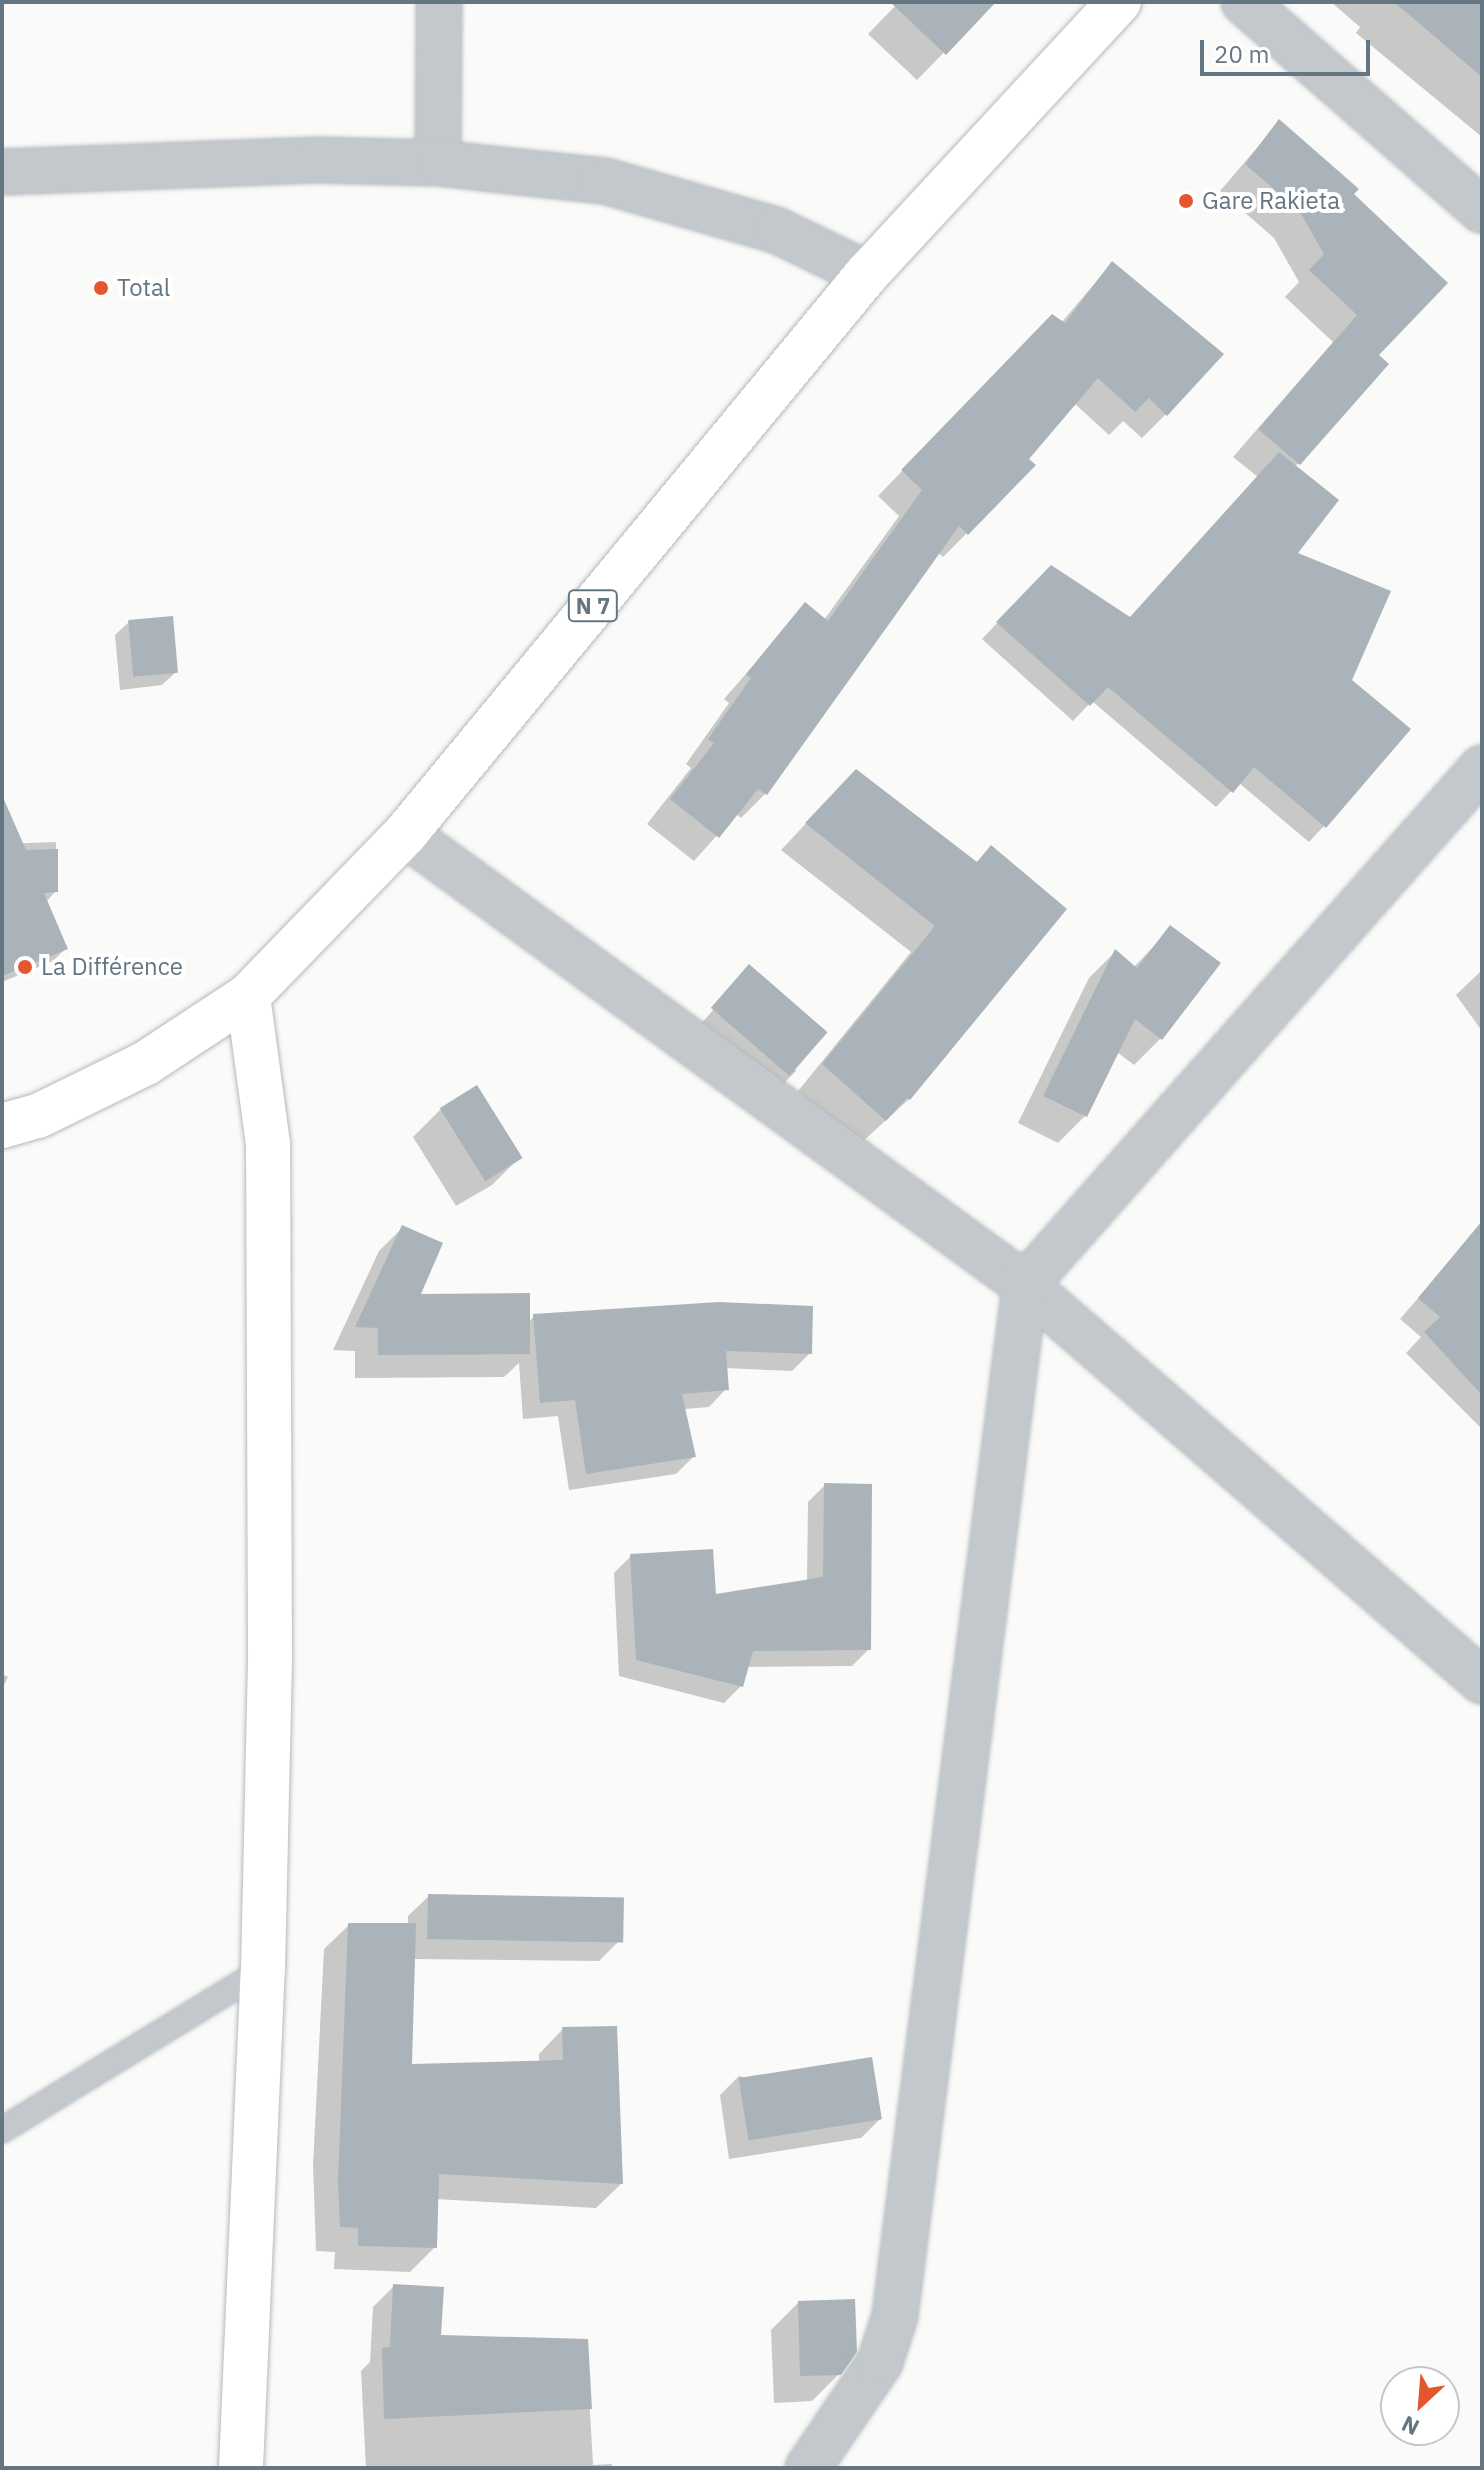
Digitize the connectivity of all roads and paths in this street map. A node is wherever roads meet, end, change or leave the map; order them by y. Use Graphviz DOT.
graph roads {
  1 [pos="439,2"];
  2 [pos="1119,2"];
  3 [pos="1244,2"];
  4 [pos="438,163"];
  5 [pos="2,172"];
  6 [pos="1482,210"];
  7 [pos="867,274"];
  8 [pos="1482,768"];
  9 [pos="405,834"];
  10 [pos="248,996"];
  11 [pos="2,1126"];
  12 [pos="1025,1285"];
  13 [pos="1482,1681"];
  14 [pos="263,1970"];
  15 [pos="2,2130"];
  16 [pos="241,2468"];
  17 [pos="808,2468"];
  1 -- 4 [label="street"];
  2 -- 7 [label="main road, N 7"];
  3 -- 6 [label="street"];
  4 -- 5 [label="street"];
  4 -- 7 [label="street"];
  7 -- 9 [label="main road, N 7"];
  8 -- 12 [label="street"];
  9 -- 10 [label="main road, N 7"];
  9 -- 12 [label="street"];
  10 -- 11 [label="main road, N 7"];
  10 -- 14 [label="main road"];
  12 -- 13 [label="street"];
  12 -- 17 [label="street"];
  14 -- 15 [label="lane"];
  14 -- 16 [label="main road"];
}
